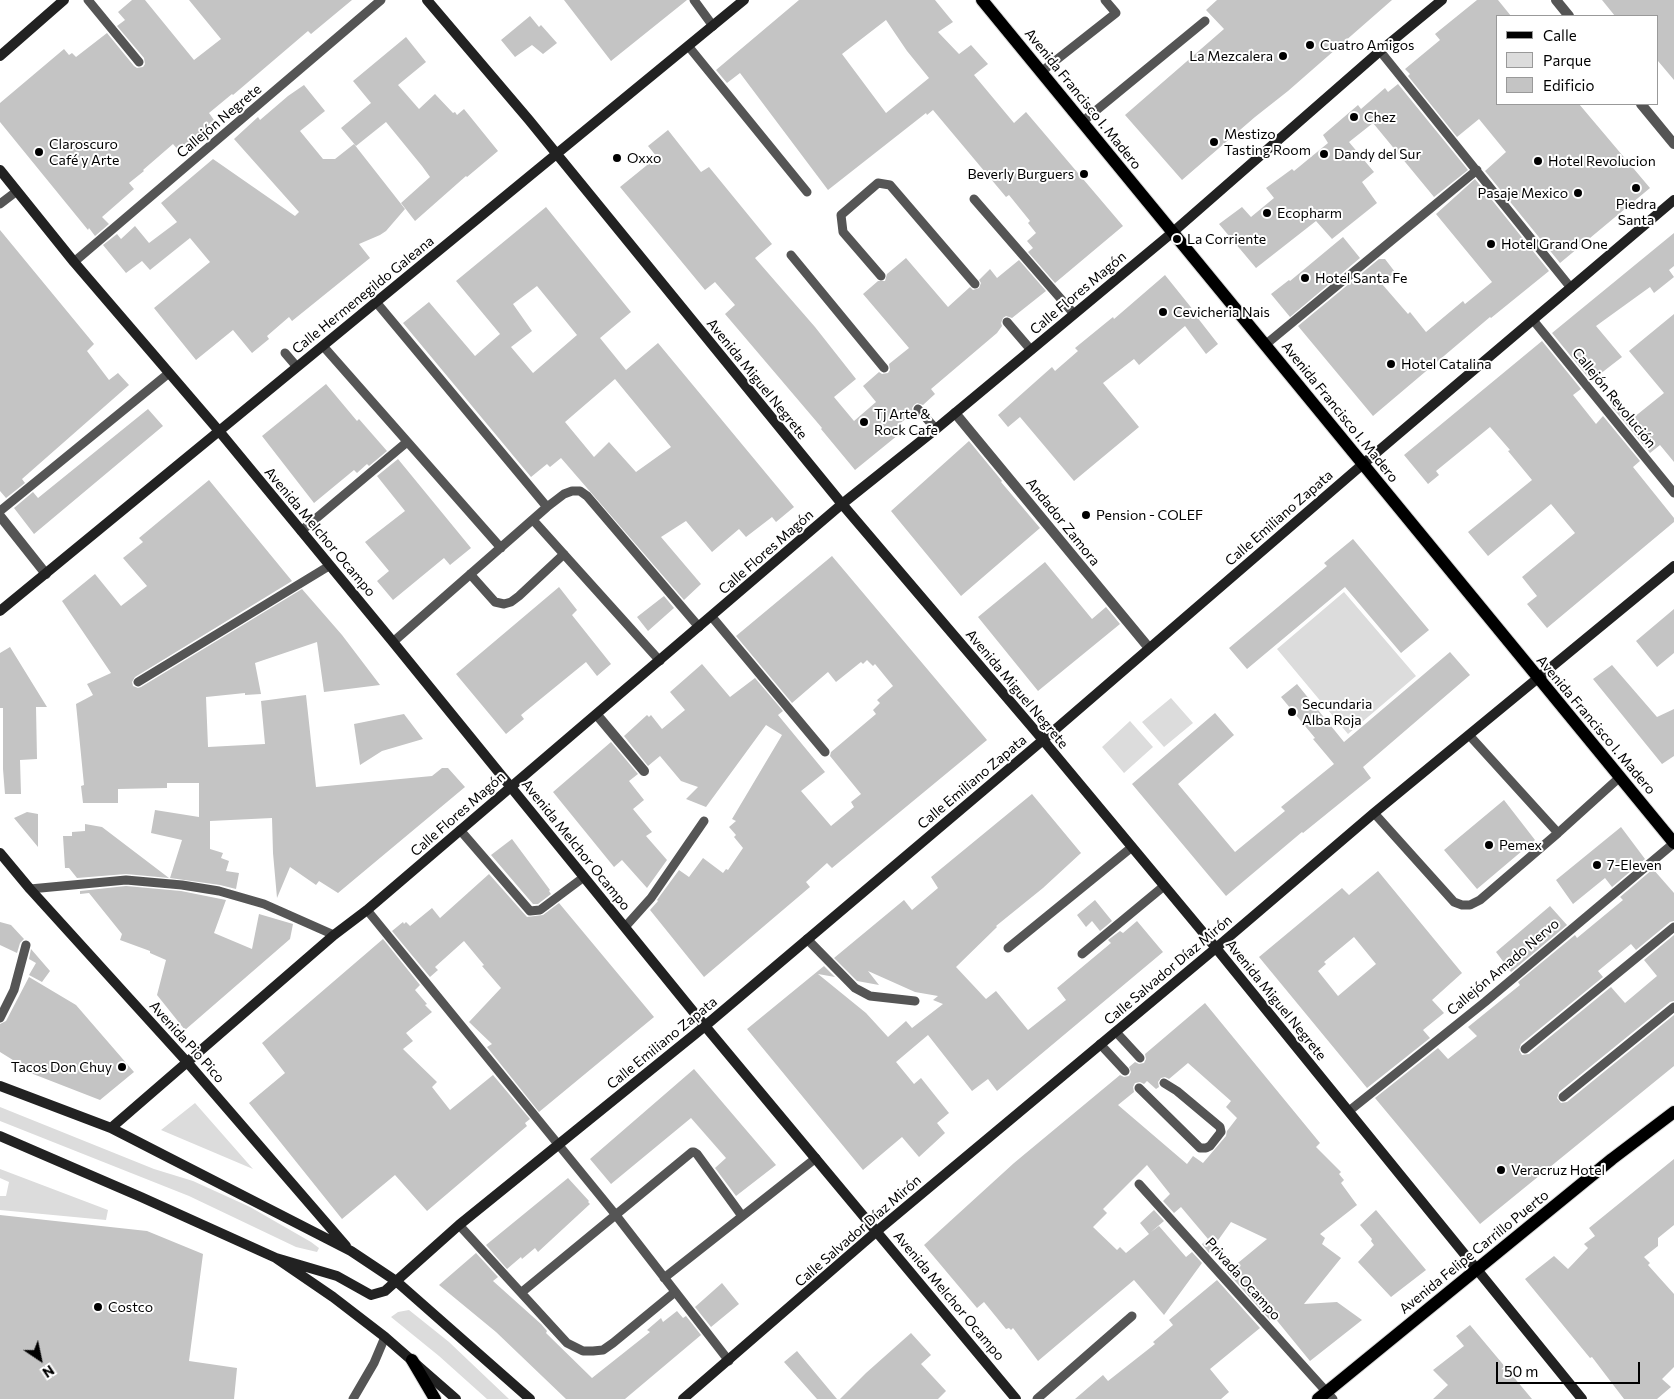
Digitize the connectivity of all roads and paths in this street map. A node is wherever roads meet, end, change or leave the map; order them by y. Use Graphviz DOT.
graph roads {
  1 [pos="64,0"];
  2 [pos="88,0"];
  3 [pos="381,0"];
  4 [pos="427,0"];
  5 [pos="694,0"];
  6 [pos="744,0"];
  7 [pos="982,0"];
  8 [pos="1105,0"];
  9 [pos="1442,0"];
  10 [pos="1556,0"];
  11 [pos="1569,15"];
  12 [pos="1205,21"];
  13 [pos="713,26"];
  14 [pos="688,47"];
  15 [pos="1380,51"];
  16 [pos="0,56"];
  17 [pos="139,62"];
  18 [pos="1041,72"];
  19 [pos="1642,105"];
  20 [pos="1082,122"];
  21 [pos="1674,144"];
  22 [pos="556,154"];
  23 [pos="0,170"];
  24 [pos="1477,170"];
  25 [pos="17,191"];
  26 [pos="807,192"];
  27 [pos="974,199"];
  28 [pos="1674,200"];
  29 [pos="0,204"];
  30 [pos="1173,232"];
  31 [pos="791,255"];
  32 [pos="74,262"];
  33 [pos="881,276"];
  34 [pos="975,284"];
  35 [pos="1571,288"];
  36 [pos="376,302"];
  37 [pos="1074,314"];
  38 [pos="1534,320"];
  39 [pos="1007,322"];
  40 [pos="323,346"];
  41 [pos="1266,346"];
  42 [pos="1031,350"];
  43 [pos="285,353"];
  44 [pos="296,367"];
  45 [pos="884,368"];
  46 [pos="169,373"];
  47 [pos="918,409"];
  48 [pos="956,413"];
  49 [pos="936,430"];
  50 [pos="219,431"];
  51 [pos="407,442"];
  52 [pos="1363,464"];
  53 [pos="1674,493"];
  54 [pos="842,504"];
  55 [pos="548,507"];
  56 [pos="0,511"];
  57 [pos="0,516"];
  58 [pos="533,520"];
  59 [pos="301,531"];
  60 [pos="501,548"];
  61 [pos="564,554"];
  62 [pos="329,566"];
  63 [pos="1674,566"];
  64 [pos="46,574"];
  65 [pos="470,574"];
  66 [pos="0,611"];
  67 [pos="712,617"];
  68 [pos="699,627"];
  69 [pos="393,642"];
  70 [pos="1149,648"];
  71 [pos="660,661"];
  72 [pos="1538,678"];
  73 [pos="138,682"];
  74 [pos="597,715"];
  75 [pos="1469,735"];
  76 [pos="1043,740"];
  77 [pos="825,752"];
  78 [pos="644,771"];
  79 [pos="1620,778"];
  80 [pos="511,787"];
  81 [pos="1374,813"];
  82 [pos="704,821"];
  83 [pos="460,830"];
  84 [pos="1558,833"];
  85 [pos="1674,843"];
  86 [pos="1132,847"];
  87 [pos="0,853"];
  88 [pos="584,877"];
  89 [pos="1164,886"];
  90 [pos="30,889"];
  91 [pos="367,910"];
  92 [pos="1674,927"];
  93 [pos="625,928"];
  94 [pos="334,935"];
  95 [pos="807,939"];
  96 [pos="26,945"];
  97 [pos="1008,948"];
  98 [pos="1216,948"];
  99 [pos="1082,954"];
  100 [pos="915,1001"];
  101 [pos="1674,1007"];
  102 [pos="0,1018"];
  103 [pos="705,1026"];
  104 [pos="1116,1032"];
  105 [pos="1100,1044"];
  106 [pos="1525,1048"];
  107 [pos="1140,1058"];
  108 [pos="187,1062"];
  109 [pos="1124,1071"];
  110 [pos="1164,1083"];
  111 [pos="0,1086"];
  112 [pos="1139,1088"];
  113 [pos="1563,1097"];
  114 [pos="1349,1111"];
  115 [pos="1674,1112"];
  116 [pos="111,1128"];
  117 [pos="0,1136"];
  118 [pos="559,1144"];
  119 [pos="816,1158"];
  120 [pos="1139,1184"];
  121 [pos="615,1214"];
  122 [pos="742,1216"];
  123 [pos="459,1225"];
  124 [pos="877,1231"];
  125 [pos="351,1251"];
  126 [pos="276,1258"];
  127 [pos="1476,1269"];
  128 [pos="664,1278"];
  129 [pos="396,1280"];
  130 [pos="522,1292"];
  131 [pos="675,1292"];
  132 [pos="1132,1316"];
  133 [pos="385,1337"];
  134 [pos="412,1360"];
  135 [pos="729,1361"];
  136 [pos="1326,1397"];
  137 [pos="353,1399"];
  138 [pos="435,1399"];
  139 [pos="456,1399"];
  140 [pos="530,1399"];
  141 [pos="683,1399"];
  142 [pos="1016,1399"];
  143 [pos="1037,1399"];
  144 [pos="1582,1399"];
  1 -- 16 [label="street"];
  2 -- 17 [label="lane"];
  3 -- 32 [label="lane, Callejón Negrete"];
  4 -- 22 [label="street, Avenida Miguel Negrete"];
  5 -- 13 [label="lane"];
  6 -- 13 [label="street, Calle Hermenegildo Galeana"];
  7 -- 18 [label="main road, Avenida Francisco I. Madero"];
  8 -- 18 [label="lane"];
  9 -- 15 [label="street, Calle Flores Magón"];
  10 -- 11 [label="street"];
  12 -- 20 [label="lane"];
  13 -- 14 [label="street, Calle Hermenegildo Galeana"];
  14 -- 22 [label="street, Calle Hermenegildo Galeana"];
  14 -- 26 [label="lane"];
  15 -- 24 [label="lane"];
  15 -- 30 [label="street, Calle Flores Magón"];
  18 -- 20 [label="main road, Avenida Francisco I. Madero"];
  19 -- 21 [label="street"];
  20 -- 30 [label="main road, Avenida Francisco I. Madero"];
  22 -- 36 [label="street, Calle Hermenegildo Galeana"];
  22 -- 54 [label="street, Avenida Miguel Negrete"];
  23 -- 25 [label="street, Avenida Melchor Ocampo"];
  24 -- 35 [label="lane"];
  24 -- 41 [label="lane"];
  25 -- 29 [label="lane"];
  25 -- 32 [label="street, Avenida Melchor Ocampo"];
  27 -- 37 [label="lane"];
  28 -- 35 [label="street, Calle Emiliano Zapata"];
  30 -- 37 [label="street, Calle Flores Magón"];
  30 -- 41 [label="main road, Avenida Francisco I. Madero"];
  31 -- 45 [label="lane"];
  32 -- 46 [label="street, Avenida Melchor Ocampo"];
  33 -- 34 [label="lane"];
  35 -- 38 [label="street, Calle Emiliano Zapata"];
  36 -- 40 [label="street, Calle Hermenegildo Galeana"];
  36 -- 55 [label="lane"];
  37 -- 42 [label="street, Calle Flores Magón"];
  38 -- 52 [label="street, Calle Emiliano Zapata"];
  38 -- 53 [label="lane, Callejón Revolución"];
  39 -- 42 [label="lane"];
  40 -- 44 [label="street, Calle Hermenegildo Galeana"];
  40 -- 51 [label="lane"];
  41 -- 52 [label="main road, Avenida Francisco I. Madero"];
  42 -- 48 [label="street, Calle Flores Magón"];
  43 -- 44 [label="lane"];
  44 -- 50 [label="street, Calle Hermenegildo Galeana"];
  46 -- 50 [label="street, Avenida Melchor Ocampo"];
  46 -- 56 [label="lane"];
  47 -- 49 [label="lane"];
  48 -- 49 [label="street, Calle Flores Magón"];
  48 -- 70 [label="street, Andador Zamora"];
  49 -- 54 [label="street, Calle Flores Magón"];
  50 -- 59 [label="street, Avenida Melchor Ocampo"];
  50 -- 64 [label="street, Calle Hermenegildo Galeana"];
  51 -- 59 [label="lane"];
  51 -- 60 [label="lane"];
  52 -- 70 [label="street, Calle Emiliano Zapata"];
  52 -- 72 [label="main road, Avenida Francisco I. Madero"];
  54 -- 67 [label="street, Calle Flores Magón"];
  54 -- 76 [label="street, Avenida Miguel Negrete"];
  55 -- 58 [label="lane"];
  55 -- 68 [label="lane"];
  57 -- 64 [label="street"];
  58 -- 60 [label="lane"];
  58 -- 61 [label="lane"];
  59 -- 62 [label="street, Avenida Melchor Ocampo"];
  60 -- 65 [label="lane"];
  61 -- 65 [label="lane"];
  61 -- 71 [label="lane"];
  62 -- 69 [label="street, Avenida Melchor Ocampo"];
  62 -- 73 [label="lane"];
  63 -- 72 [label="street, Calle Salvador Díaz Mirón"];
  64 -- 66 [label="street, Calle Hermenegildo Galeana"];
  65 -- 69 [label="lane"];
  67 -- 68 [label="street, Calle Flores Magón"];
  67 -- 77 [label="lane"];
  68 -- 71 [label="street, Calle Flores Magón"];
  69 -- 80 [label="street, Avenida Melchor Ocampo"];
  70 -- 76 [label="street, Calle Emiliano Zapata"];
  71 -- 74 [label="street, Calle Flores Magón"];
  72 -- 75 [label="street, Calle Salvador Díaz Mirón"];
  72 -- 79 [label="main road, Avenida Francisco I. Madero"];
  74 -- 78 [label="street"];
  74 -- 80 [label="street, Calle Flores Magón"];
  75 -- 81 [label="street, Calle Salvador Díaz Mirón"];
  75 -- 84 [label="lane"];
  76 -- 86 [label="street, Avenida Miguel Negrete"];
  76 -- 95 [label="street, Calle Emiliano Zapata"];
  79 -- 84 [label="lane"];
  79 -- 85 [label="main road, Avenida Francisco I. Madero"];
  80 -- 83 [label="street, Calle Flores Magón"];
  80 -- 88 [label="street, Avenida Melchor Ocampo"];
  81 -- 84 [label="lane"];
  81 -- 98 [label="street, Calle Salvador Díaz Mirón"];
  82 -- 93 [label="lane"];
  83 -- 88 [label="lane"];
  83 -- 91 [label="street, Calle Flores Magón"];
  85 -- 114 [label="lane, Callejón Amado Nervo"];
  86 -- 89 [label="street, Avenida Miguel Negrete"];
  86 -- 97 [label="lane"];
  87 -- 90 [label="street, Avenida Pio Pico"];
  88 -- 93 [label="street, Avenida Melchor Ocampo"];
  89 -- 98 [label="street, Avenida Miguel Negrete"];
  89 -- 99 [label="lane"];
  90 -- 94 [label="lane"];
  90 -- 108 [label="street, Avenida Pio Pico"];
  91 -- 94 [label="street, Calle Flores Magón"];
  91 -- 118 [label="lane"];
  92 -- 106 [label="lane"];
  93 -- 103 [label="street, Avenida Melchor Ocampo"];
  94 -- 108 [label="street, Calle Flores Magón"];
  95 -- 100 [label="lane"];
  95 -- 103 [label="street, Calle Emiliano Zapata"];
  96 -- 102 [label="lane"];
  98 -- 104 [label="street, Calle Salvador Díaz Mirón"];
  98 -- 114 [label="street, Avenida Miguel Negrete"];
  101 -- 113 [label="lane"];
  103 -- 118 [label="street, Calle Emiliano Zapata"];
  103 -- 119 [label="street, Avenida Melchor Ocampo"];
  104 -- 105 [label="street, Calle Salvador Díaz Mirón"];
  104 -- 107 [label="lane"];
  105 -- 109 [label="lane"];
  105 -- 124 [label="street, Calle Salvador Díaz Mirón"];
  108 -- 116 [label="street, Calle Flores Magón"];
  108 -- 125 [label="street, Avenida Pio Pico"];
  110 -- 112 [label="lane"];
  111 -- 116 [label="street"];
  114 -- 127 [label="street, Avenida Miguel Negrete"];
  115 -- 127 [label="main road, Avenida Felipe Carrillo Puerto"];
  116 -- 125 [label="street"];
  117 -- 126 [label="street"];
  118 -- 121 [label="lane"];
  118 -- 123 [label="street, Calle Emiliano Zapata"];
  119 -- 122 [label="lane"];
  119 -- 124 [label="street, Avenida Melchor Ocampo"];
  120 -- 136 [label="lane, Privada Ocampo"];
  121 -- 122 [label="lane"];
  121 -- 128 [label="lane"];
  121 -- 130 [label="lane"];
  122 -- 128 [label="lane"];
  123 -- 129 [label="street, Calle Emiliano Zapata"];
  123 -- 130 [label="lane"];
  124 -- 135 [label="street, Calle Salvador Díaz Mirón"];
  124 -- 142 [label="street, Avenida Melchor Ocampo"];
  125 -- 129 [label="street"];
  126 -- 129 [label="street, Calle Emiliano Zapata"];
  126 -- 133 [label="street"];
  127 -- 136 [label="main road, Avenida Felipe Carrillo Puerto"];
  127 -- 144 [label="street, Avenida Miguel Negrete"];
  128 -- 131 [label="lane"];
  129 -- 140 [label="street"];
  130 -- 131 [label="lane"];
  131 -- 135 [label="lane"];
  132 -- 143 [label="lane"];
  133 -- 134 [label="street"];
  133 -- 137 [label="lane"];
  134 -- 138 [label="main road"];
  134 -- 139 [label="street"];
  135 -- 141 [label="street, Calle Salvador Díaz Mirón"];
}
